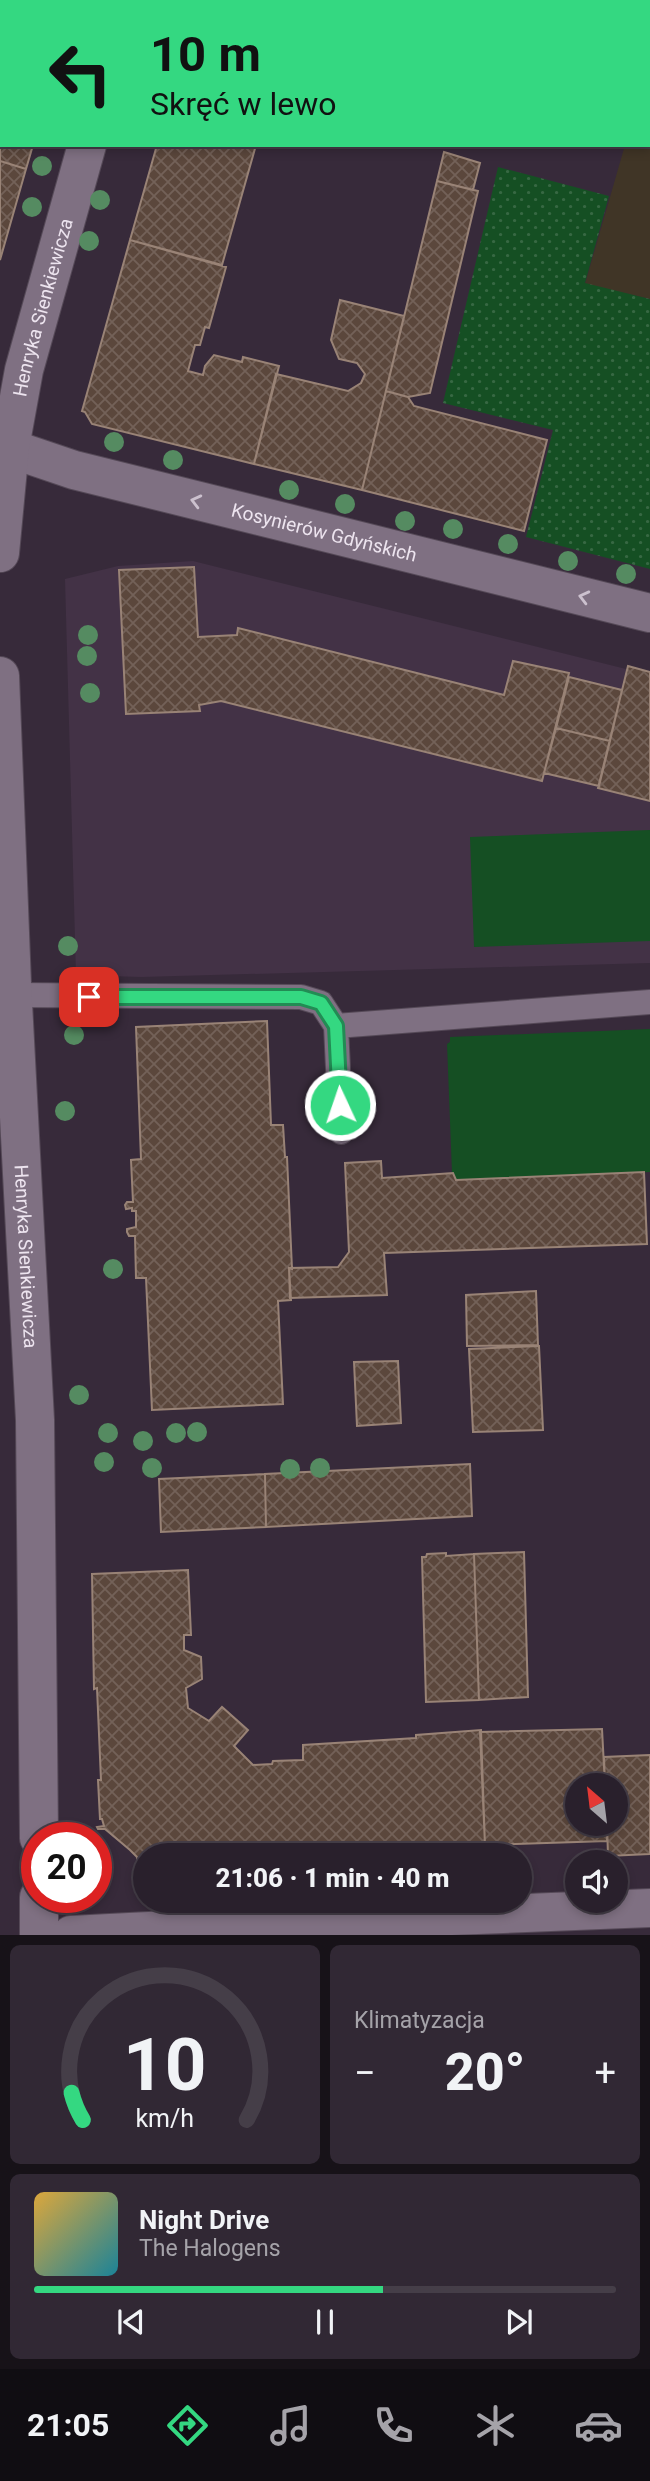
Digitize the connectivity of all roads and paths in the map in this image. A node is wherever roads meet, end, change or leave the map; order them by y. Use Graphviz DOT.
graph roads {
  1 [pos="86,147"];
  2 [pos="5,446"];
  3 [pos="0,553"];
  4 [pos="650,613"];
  5 [pos="0,676"];
  6 [pos="8,988"];
  7 [pos="650,1002"];
  8 [pos="336,1026"];
  9 [pos="341,1132"];
  10 [pos="39,1822"];
  11 [pos="650,1908"];
  12 [pos="39,1913"];
  13 [pos="39,1935"];
  14 [pos="71,1935"];
  1 -- 2 [label="street, Henryka Sienkiewicza"];
  2 -- 3 [label="street, Henryka Sienkiewicza"];
  4 -- 2 [label="street, Kosynierów Gdyńskich, one-way"];
  5 -- 6 [label="street, Henryka Sienkiewicza"];
  6 -- 8 [label="lane"];
  6 -- 10 [label="street, Henryka Sienkiewicza"];
  7 -- 8 [label="lane"];
  8 -- 9 [label="lane"];
  11 -- 14 [label="street"];
  12 -- 13 [label="street"];
}
